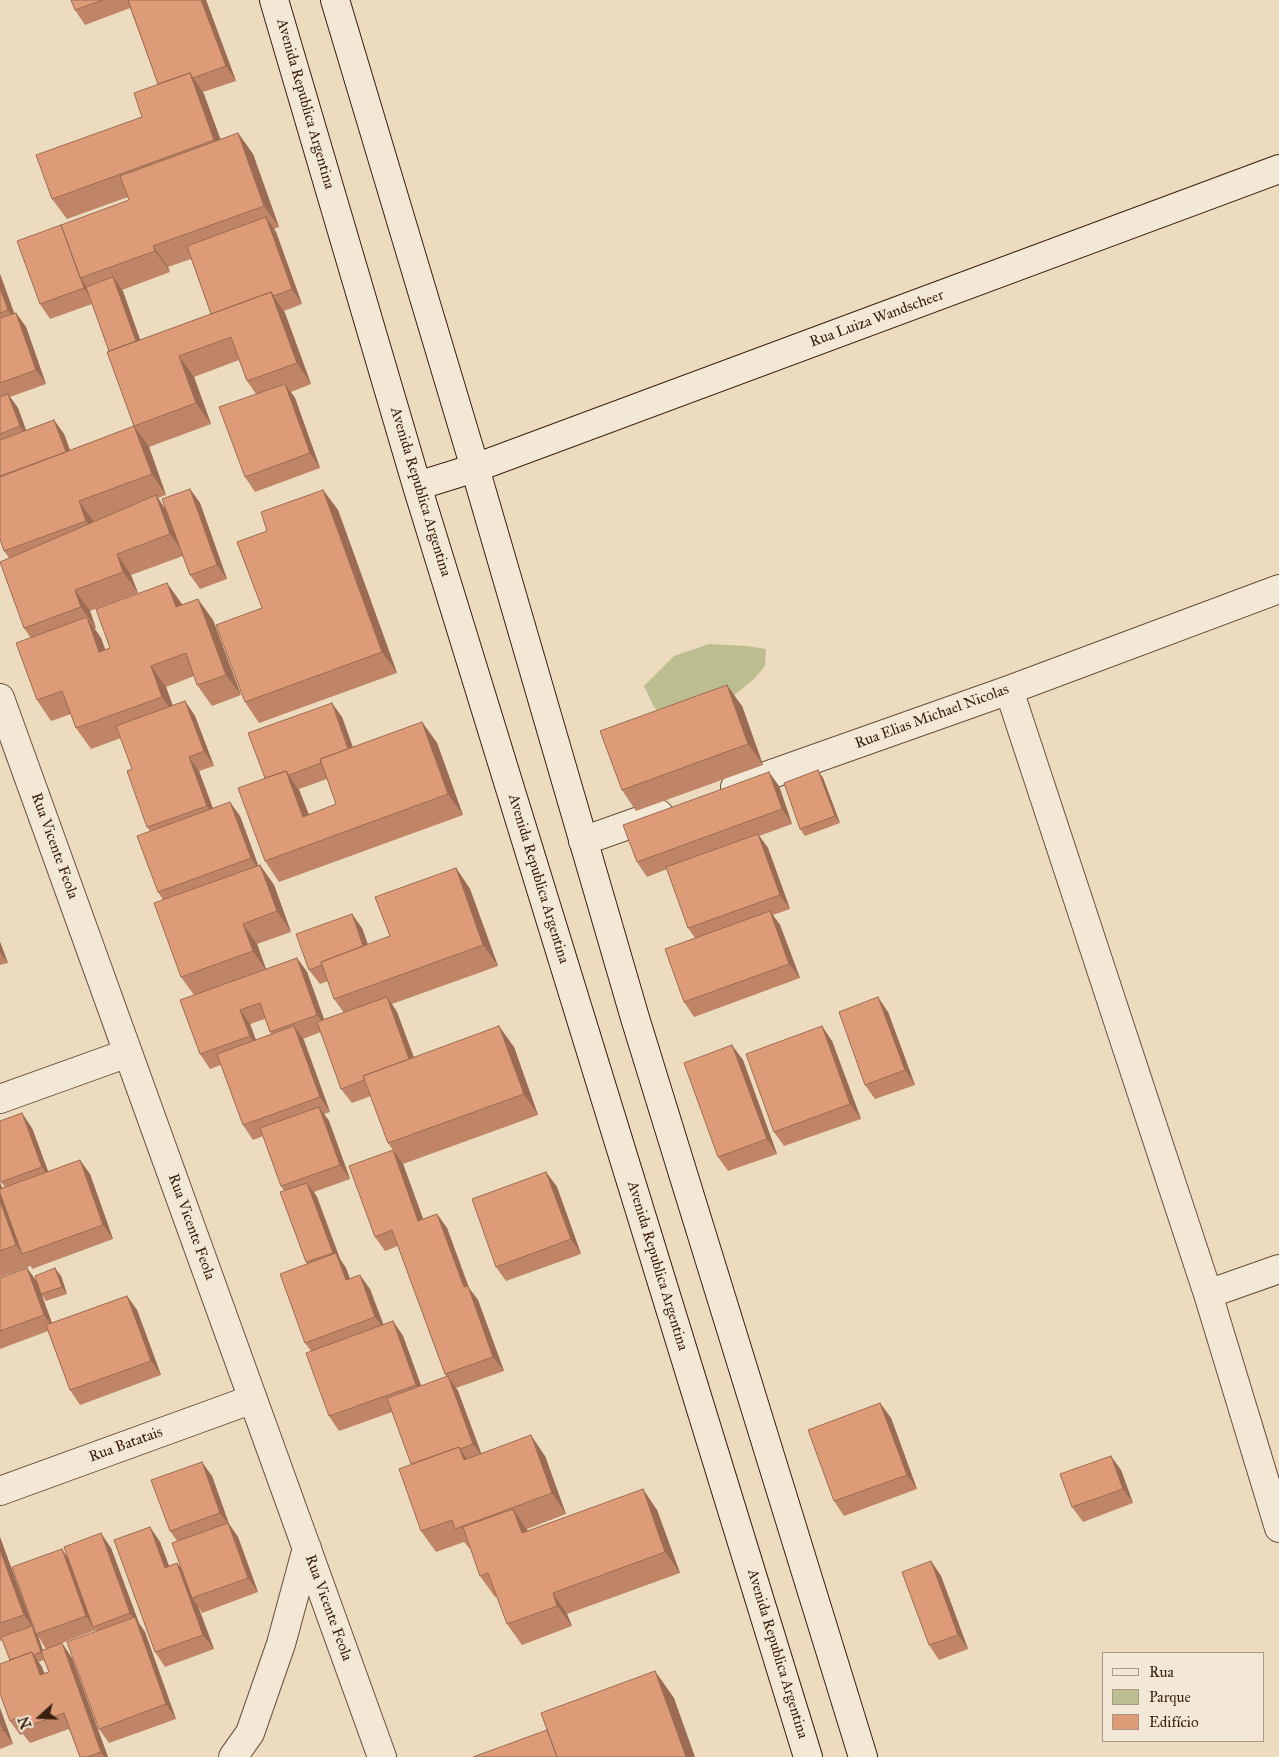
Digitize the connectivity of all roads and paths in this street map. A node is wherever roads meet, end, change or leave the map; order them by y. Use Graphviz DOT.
graph roads {
  1 [pos="274,0"];
  2 [pos="335,0"];
  3 [pos="1279,169"];
  4 [pos="475,468"];
  5 [pos="417,486"];
  6 [pos="1279,590"];
  7 [pos="1009,690"];
  8 [pos="1,701"];
  9 [pos="713,795"];
  10 [pos="685,804"];
  11 [pos="583,841"];
  12 [pos="128,1053"];
  13 [pos="0,1099"];
  14 [pos="1279,1269"];
  15 [pos="1208,1294"];
  16 [pos="252,1399"];
  17 [pos="0,1491"];
  18 [pos="1279,1528"];
  19 [pos="307,1548"];
  20 [pos="233,1757"];
  21 [pos="382,1757"];
  22 [pos="808,1757"];
  23 [pos="863,1757"];
  1 -- 5 [label="main road, Avenida Republica Argentina"];
  2 -- 4 [label="main road"];
  3 -- 4 [label="main road, Rua Luiza Wandscheer"];
  4 -- 5 [label="main road, Rua Luiza Wandscheer"];
  4 -- 11 [label="main road"];
  5 -- 22 [label="main road, Avenida Republica Argentina"];
  6 -- 7 [label="main road, Rua Elias Michael Nicolas"];
  7 -- 9 [label="main road, Rua Elias Michael Nicolas"];
  7 -- 15 [label="main road"];
  8 -- 12 [label="main road, Rua Vicente Feola"];
  10 -- 11 [label="main road"];
  11 -- 23 [label="main road"];
  12 -- 13 [label="main road"];
  12 -- 16 [label="main road, Rua Vicente Feola"];
  14 -- 15 [label="main road"];
  15 -- 18 [label="main road"];
  16 -- 17 [label="main road, Rua Batatais"];
  16 -- 19 [label="main road, Rua Vicente Feola"];
  19 -- 20 [label="main road"];
  19 -- 21 [label="main road, Rua Vicente Feola"];
}
